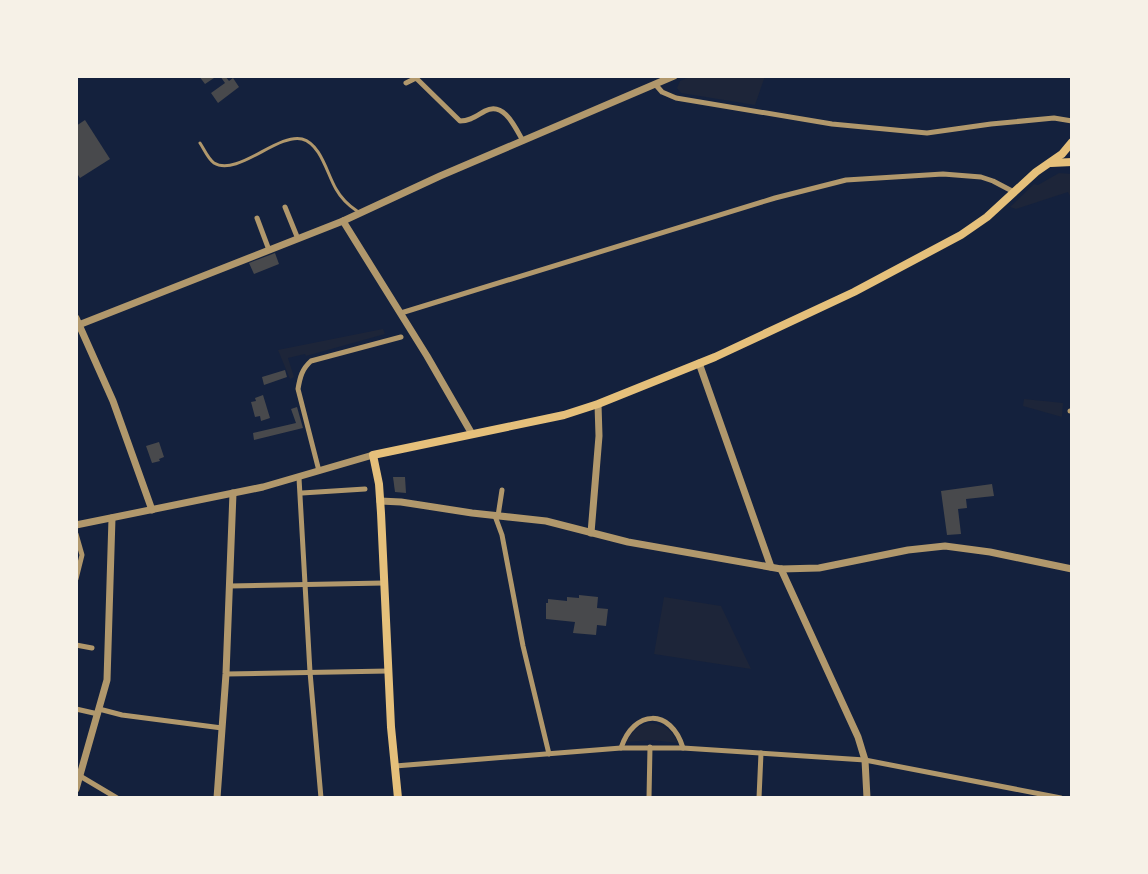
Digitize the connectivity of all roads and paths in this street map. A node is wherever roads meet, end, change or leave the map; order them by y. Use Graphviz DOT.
graph roads {
  1 [pos="674,76"];
  2 [pos="657,81"];
  3 [pos="406,83"];
  4 [pos="1072,121"];
  5 [pos="523,141"];
  6 [pos="1072,142"];
  7 [pos="200,143"];
  8 [pos="1072,155"];
  9 [pos="1072,162"];
  10 [pos="1047,164"];
  11 [pos="1014,192"];
  12 [pos="285,207"];
  13 [pos="360,214"];
  14 [pos="257,218"];
  15 [pos="343,221"];
  16 [pos="298,239"];
  17 [pos="269,250"];
  18 [pos="401,313"];
  19 [pos="77,323"];
  20 [pos="401,337"];
  21 [pos="699,363"];
  22 [pos="598,404"];
  23 [pos="472,434"];
  24 [pos="373,455"];
  25 [pos="319,472"];
  26 [pos="299,478"];
  27 [pos="365,489"];
  28 [pos="502,490"];
  29 [pos="233,493"];
  30 [pos="302,493"];
  31 [pos="380,501"];
  32 [pos="152,510"];
  33 [pos="497,516"];
  34 [pos="112,518"];
  35 [pos="76,525"];
  36 [pos="591,533"];
  37 [pos="76,534"];
  38 [pos="771,567"];
  39 [pos="781,569"];
  40 [pos="1072,569"];
  41 [pos="76,579"];
  42 [pos="384,583"];
  43 [pos="306,585"];
  44 [pos="230,586"];
  45 [pos="76,645"];
  46 [pos="92,648"];
  47 [pos="388,671"];
  48 [pos="310,672"];
  49 [pos="226,674"];
  50 [pos="76,709"];
  51 [pos="98,712"];
  52 [pos="222,728"];
  53 [pos="650,747"];
  54 [pos="621,748"];
  55 [pos="683,748"];
  56 [pos="761,753"];
  57 [pos="549,754"];
  58 [pos="865,760"];
  59 [pos="394,767"];
  60 [pos="80,776"];
  61 [pos="76,789"];
  62 [pos="1021,790"];
  63 [pos="117,798"];
  64 [pos="217,798"];
  65 [pos="321,798"];
  66 [pos="398,798"];
  67 [pos="649,798"];
  68 [pos="759,798"];
  69 [pos="867,798"];
  70 [pos="1020,798"];
  71 [pos="1061,798"];
  1 -- 2 [label="street"];
  2 -- 4 [label="street"];
  2 -- 5 [label="street"];
  3 -- 5 [label="street"];
  5 -- 13 [label="street"];
  6 -- 8 [label="main road"];
  6 -- 10 [label="main road"];
  7 -- 13 [label="lane"];
  9 -- 10 [label="main road"];
  10 -- 11 [label="main road"];
  11 -- 18 [label="street"];
  11 -- 21 [label="main road"];
  12 -- 16 [label="street"];
  13 -- 15 [label="street"];
  14 -- 17 [label="street"];
  15 -- 16 [label="street"];
  15 -- 18 [label="street"];
  16 -- 17 [label="street"];
  17 -- 19 [label="street"];
  18 -- 23 [label="street"];
  19 -- 32 [label="street"];
  20 -- 25 [label="street"];
  21 -- 22 [label="main road"];
  21 -- 38 [label="street"];
  22 -- 23 [label="main road"];
  22 -- 36 [label="street"];
  23 -- 24 [label="main road"];
  24 -- 25 [label="street"];
  24 -- 31 [label="main road"];
  25 -- 26 [label="street"];
  26 -- 29 [label="street"];
  26 -- 30 [label="street"];
  27 -- 30 [label="street"];
  28 -- 33 [label="street"];
  29 -- 32 [label="street"];
  29 -- 44 [label="street"];
  30 -- 43 [label="street"];
  31 -- 33 [label="street"];
  31 -- 42 [label="main road"];
  32 -- 34 [label="street"];
  33 -- 36 [label="street"];
  33 -- 57 [label="street"];
  34 -- 35 [label="street"];
  34 -- 51 [label="street"];
  36 -- 38 [label="street"];
  37 -- 41 [label="street"];
  38 -- 39 [label="street"];
  39 -- 40 [label="street"];
  39 -- 58 [label="street"];
  42 -- 43 [label="street"];
  42 -- 47 [label="main road"];
  43 -- 44 [label="street"];
  43 -- 48 [label="street"];
  44 -- 49 [label="street"];
  45 -- 46 [label="street"];
  47 -- 48 [label="street"];
  47 -- 59 [label="main road"];
  48 -- 49 [label="street"];
  48 -- 65 [label="street"];
  49 -- 52 [label="street"];
  50 -- 51 [label="street"];
  51 -- 52 [label="street"];
  51 -- 60 [label="street"];
  52 -- 64 [label="street"];
  53 -- 54 [label="street"];
  53 -- 55 [label="street"];
  53 -- 67 [label="street"];
  54 -- 55 [label="street"];
  54 -- 57 [label="street"];
  55 -- 56 [label="street"];
  56 -- 58 [label="street"];
  56 -- 68 [label="street"];
  57 -- 59 [label="street"];
  58 -- 62 [label="street"];
  58 -- 69 [label="street"];
  59 -- 66 [label="main road"];
  60 -- 61 [label="street"];
  60 -- 63 [label="street"];
  62 -- 70 [label="street"];
  62 -- 71 [label="street"];
}
